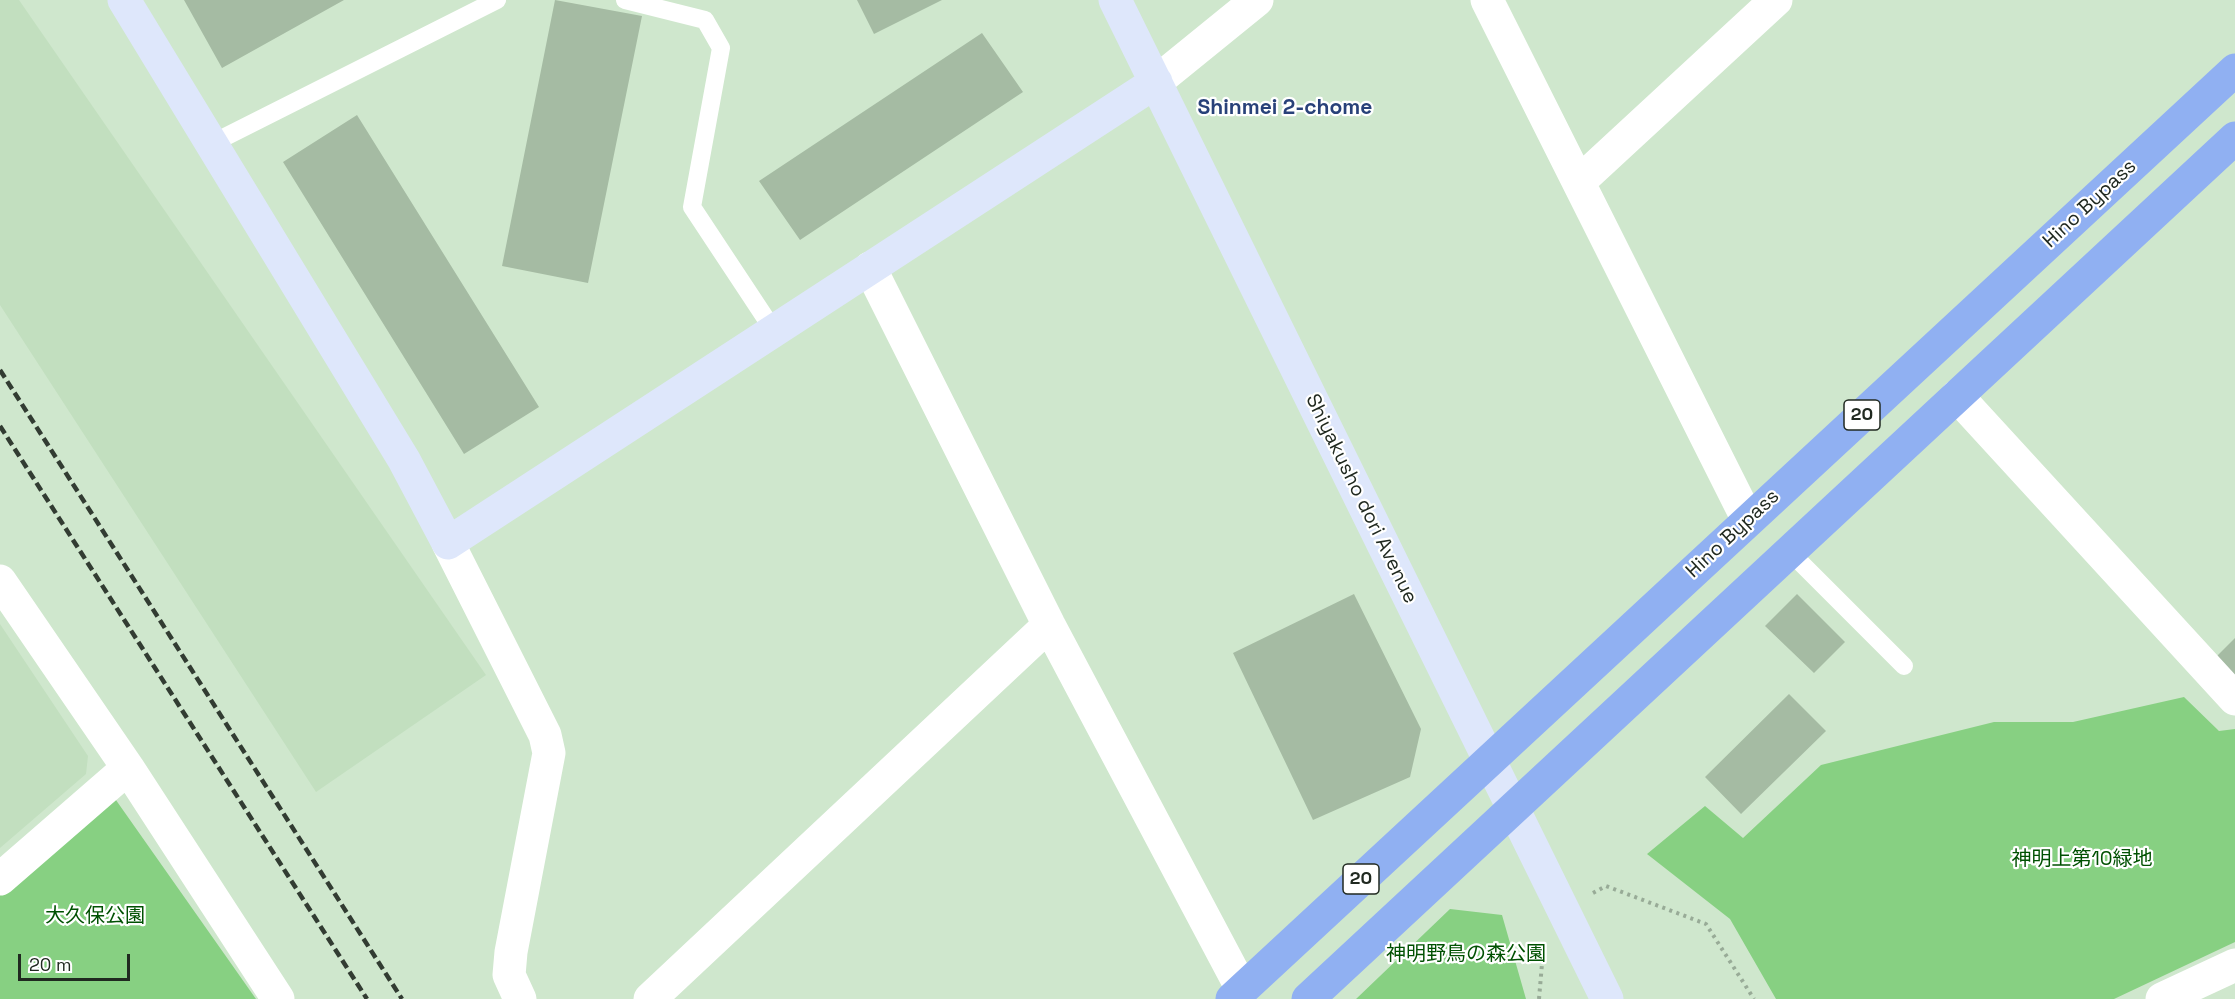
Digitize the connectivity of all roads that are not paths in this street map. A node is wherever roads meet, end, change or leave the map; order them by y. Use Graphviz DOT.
graph roads {
  1 [pos="124,0"];
  2 [pos="497,0"];
  3 [pos="625,0"];
  4 [pos="1115,0"];
  5 [pos="1257,0"];
  6 [pos="1487,0"];
  7 [pos="1776,0"];
  8 [pos="2235,70"];
  9 [pos="1156,82"];
  10 [pos="2235,138"];
  11 [pos="213,143"];
  12 [pos="1579,182"];
  13 [pos="870,268"];
  14 [pos="774,331"];
  15 [pos="1957,396"];
  16 [pos="1748,520"];
  17 [pos="448,543"];
  18 [pos="1790,552"];
  19 [pos="0,581"];
  20 [pos="1049,625"];
  21 [pos="1904,666"];
  22 [pos="2235,699"];
  23 [pos="1490,760"];
  24 [pos="128,768"];
  25 [pos="1515,807"];
  26 [pos="0,879"];
  27 [pos="2235,965"];
  28 [pos="1237,994"];
  29 [pos="278,999"];
  30 [pos="520,999"];
  31 [pos="650,999"];
  32 [pos="1308,999"];
  33 [pos="1607,999"];
  34 [pos="2162,999"];
  1 -- 11 [label="street"];
  2 -- 11 [label="lane"];
  3 -- 14 [label="lane"];
  4 -- 9 [label="street, Shiyakusho dori Avenue"];
  5 -- 9 [label="street"];
  6 -- 12 [label="street"];
  7 -- 12 [label="street"];
  8 -- 16 [label="highway, Hino Bypass / 20"];
  9 -- 13 [label="street"];
  9 -- 23 [label="street, Shiyakusho dori Avenue"];
  10 -- 15 [label="highway, 20"];
  11 -- 17 [label="street"];
  12 -- 16 [label="street"];
  13 -- 14 [label="street"];
  13 -- 20 [label="street"];
  14 -- 17 [label="street"];
  15 -- 18 [label="highway, 20"];
  15 -- 22 [label="street"];
  16 -- 23 [label="highway, Hino Bypass / 20"];
  17 -- 30 [label="street"];
  18 -- 21 [label="lane"];
  18 -- 25 [label="highway, 20"];
  19 -- 24 [label="street"];
  20 -- 28 [label="street"];
  20 -- 31 [label="street"];
  23 -- 25 [label="street, Shiyakusho dori Avenue"];
  23 -- 28 [label="highway, Hino Bypass / 20"];
  24 -- 26 [label="street"];
  24 -- 29 [label="street"];
  25 -- 32 [label="highway, 20"];
  25 -- 33 [label="street, Shiyakusho dori Avenue"];
  27 -- 34 [label="street"];
}
